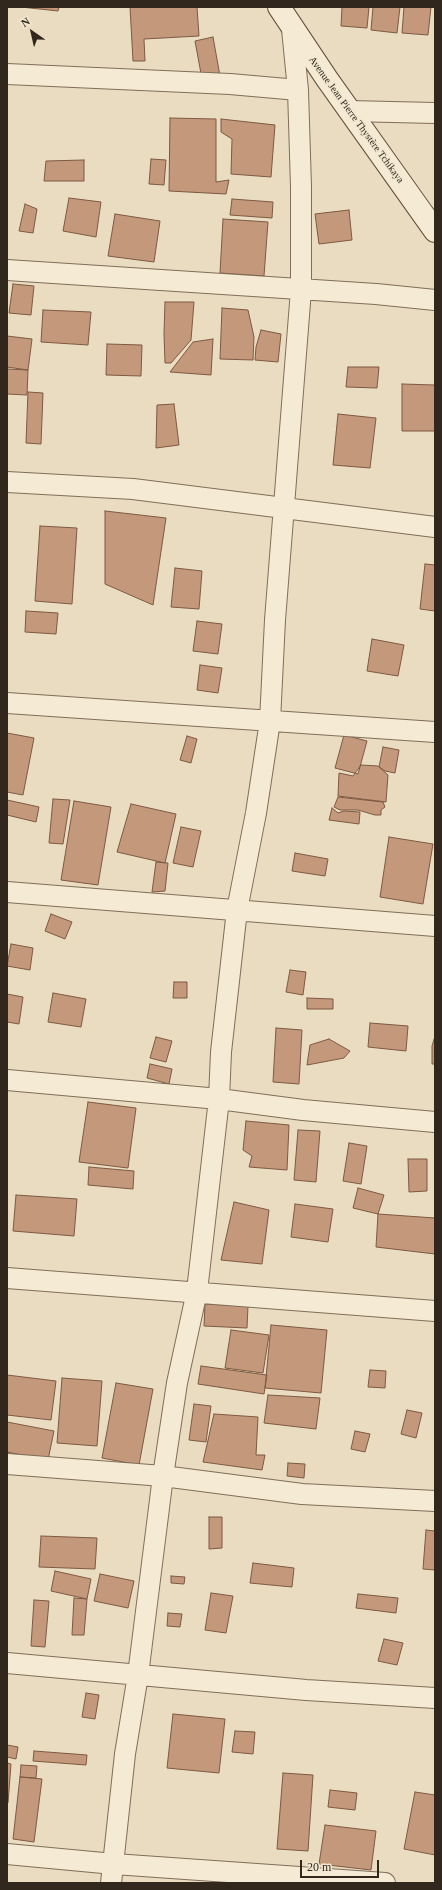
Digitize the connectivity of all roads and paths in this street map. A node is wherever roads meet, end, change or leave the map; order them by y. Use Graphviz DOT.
graph roads {
  1 [pos="279,7"];
  2 [pos="292,29"];
  3 [pos="7,74"];
  4 [pos="298,90"];
  5 [pos="349,110"];
  6 [pos="435,113"];
  7 [pos="435,231"];
  8 [pos="7,270"];
  9 [pos="301,290"];
  10 [pos="435,300"];
  11 [pos="7,482"];
  12 [pos="284,507"];
  13 [pos="435,527"];
  14 [pos="7,703"];
  15 [pos="270,721"];
  16 [pos="435,732"];
  17 [pos="7,892"];
  18 [pos="237,910"];
  19 [pos="435,926"];
  20 [pos="7,1080"];
  21 [pos="219,1099"];
  22 [pos="435,1122"];
  23 [pos="7,1278"];
  24 [pos="197,1291"];
  25 [pos="435,1311"];
  26 [pos="7,1464"];
  27 [pos="163,1476"];
  28 [pos="435,1501"];
  29 [pos="7,1663"];
  30 [pos="138,1675"];
  31 [pos="435,1698"];
  32 [pos="7,1854"];
  33 [pos="112,1873"];
  34 [pos="385,1883"];
  1 -- 2 [label="street, Avenue Jean Pierre Thystère Tchikaya"];
  2 -- 4 [label="street"];
  2 -- 5 [label="street, Avenue Jean Pierre Thystère Tchikaya"];
  3 -- 4 [label="street"];
  4 -- 9 [label="street"];
  5 -- 6 [label="street"];
  5 -- 7 [label="street, Avenue Jean Pierre Thystère Tchikaya"];
  8 -- 9 [label="street"];
  9 -- 10 [label="street"];
  9 -- 12 [label="street"];
  11 -- 12 [label="street"];
  12 -- 13 [label="street"];
  12 -- 15 [label="street"];
  14 -- 15 [label="street"];
  15 -- 16 [label="street"];
  15 -- 18 [label="street"];
  17 -- 18 [label="street"];
  18 -- 19 [label="street"];
  18 -- 21 [label="street"];
  20 -- 21 [label="street"];
  21 -- 22 [label="street"];
  21 -- 24 [label="street"];
  23 -- 24 [label="street"];
  24 -- 25 [label="street"];
  24 -- 27 [label="street"];
  26 -- 27 [label="street"];
  27 -- 28 [label="street"];
  27 -- 30 [label="street"];
  29 -- 30 [label="street"];
  30 -- 31 [label="street"];
  30 -- 33 [label="street"];
  32 -- 33 [label="street"];
  33 -- 34 [label="street"];
}
